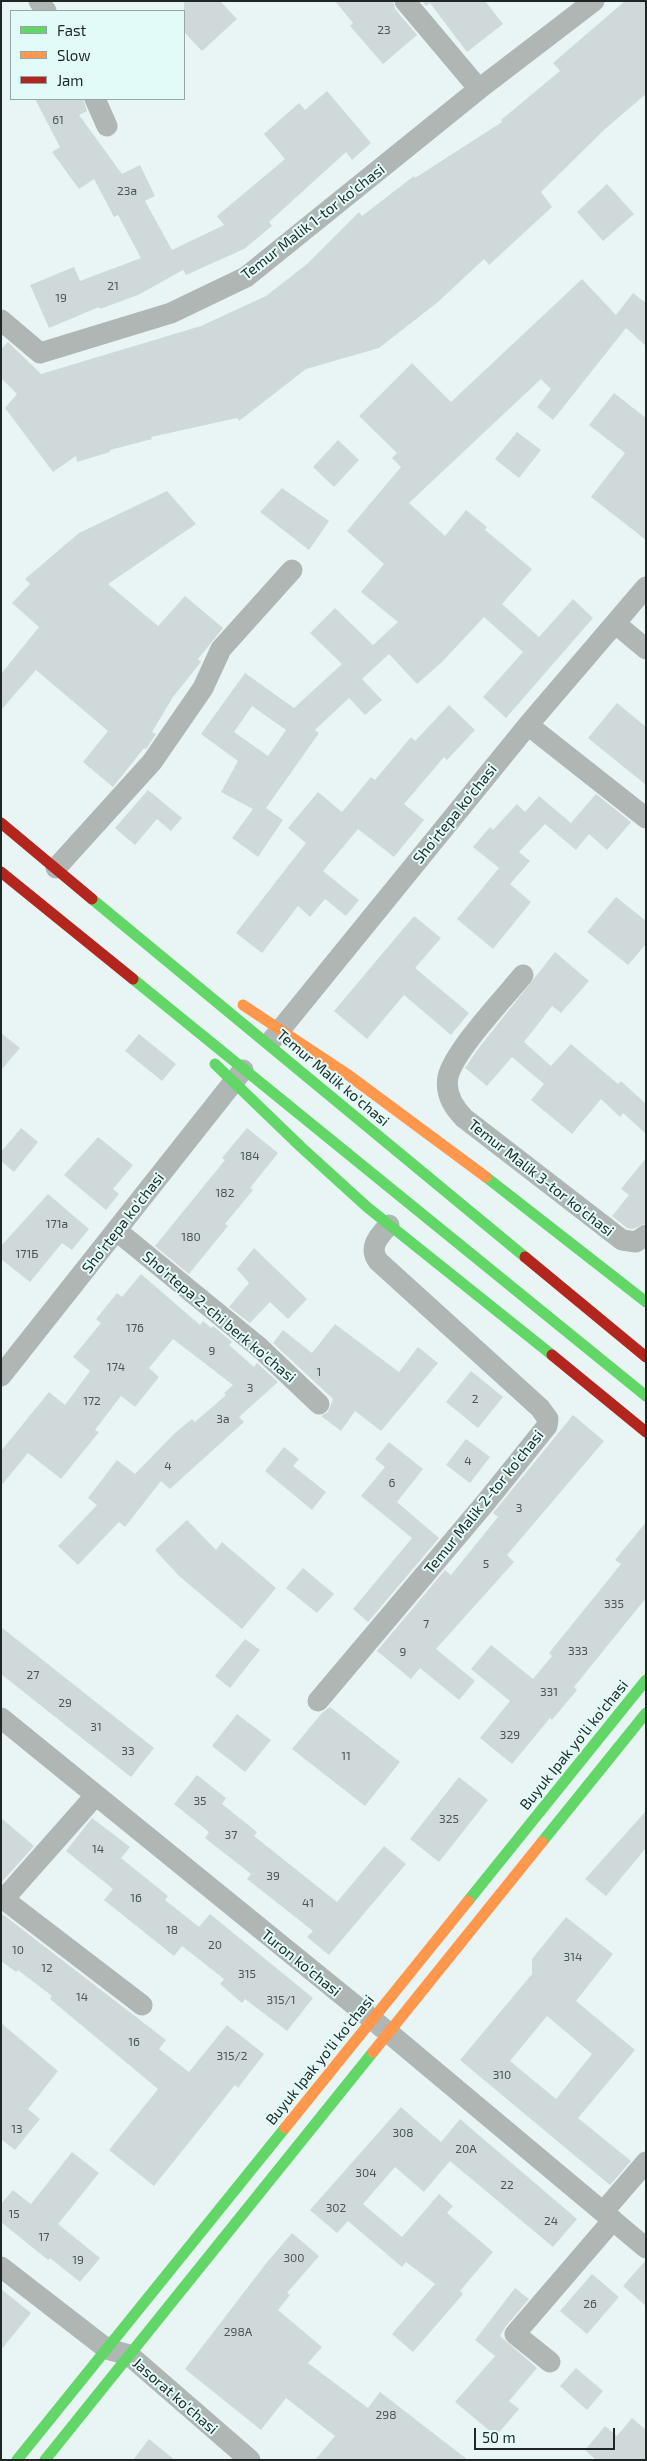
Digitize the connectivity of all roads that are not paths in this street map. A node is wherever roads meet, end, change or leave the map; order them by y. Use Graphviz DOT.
graph roads {
  1 [pos="405,1"];
  2 [pos="594,1"];
  3 [pos="479,89"];
  4 [pos="95,100"];
  5 [pos="107,126"];
  6 [pos="1,320"];
  7 [pos="292,570"];
  8 [pos="646,587"];
  9 [pos="616,624"];
  10 [pos="646,649"];
  11 [pos="528,725"];
  12 [pos="646,818"];
  13 [pos="1,823"];
  14 [pos="56,868"];
  15 [pos="1,872"];
  16 [pos="149,945"];
  17 [pos="125,972"];
  18 [pos="523,975"];
  19 [pos="275,1036"];
  20 [pos="239,1075"];
  21 [pos="464,1118"];
  22 [pos="442,1143"];
  23 [pos="389,1225"];
  24 [pos="117,1231"];
  25 [pos="646,1235"];
  26 [pos="646,1302"];
  27 [pos="646,1357"];
  28 [pos="1,1376"];
  29 [pos="646,1396"];
  30 [pos="319,1404"];
  31 [pos="646,1432"];
  32 [pos="646,1680"];
  33 [pos="318,1701"];
  34 [pos="646,1713"];
  35 [pos="1,1718"];
  36 [pos="95,1796"];
  37 [pos="142,2005"];
  38 [pos="372,2020"];
  39 [pos="388,2033"];
  40 [pos="646,2162"];
  41 [pos="608,2216"];
  42 [pos="646,2248"];
  43 [pos="1,2267"];
  44 [pos="107,2349"];
  45 [pos="129,2355"];
  46 [pos="550,2362"];
  47 [pos="17,2460"];
  48 [pos="45,2460"];
  49 [pos="250,2460"];
  1 -- 3 [label="street"];
  2 -- 3 [label="street, Temur Malik 1-tor ko'chasi"];
  3 -- 6 [label="street, Temur Malik 1-tor ko'chasi"];
  4 -- 5 [label="street"];
  7 -- 14 [label="street"];
  8 -- 9 [label="street, Sho'rtepa ko'chasi"];
  9 -- 10 [label="street"];
  9 -- 11 [label="street, Sho'rtepa ko'chasi"];
  11 -- 12 [label="street"];
  11 -- 19 [label="street, Sho'rtepa ko'chasi"];
  13 -- 14 [label="main road, Temur Malik ko'chasi"];
  14 -- 16 [label="main road, Temur Malik ko'chasi"];
  15 -- 17 [label="main road"];
  16 -- 19 [label="main road, Temur Malik ko'chasi"];
  16 -- 19 [label="main road"];
  17 -- 20 [label="main road"];
  17 -- 20 [label="main road"];
  18 -- 21 [label="street, Temur Malik 3-tor ko'chasi"];
  19 -- 22 [label="main road"];
  19 -- 27 [label="main road, Temur Malik ko'chasi"];
  20 -- 23 [label="main road"];
  20 -- 24 [label="street, Sho'rtepa ko'chasi"];
  20 -- 29 [label="main road"];
  21 -- 22 [label="street, Temur Malik 3-tor ko'chasi"];
  21 -- 25 [label="street, Temur Malik 3-tor ko'chasi"];
  22 -- 26 [label="main road"];
  23 -- 31 [label="main road"];
  23 -- 33 [label="street, Temur Malik 2-tor ko'chasi"];
  24 -- 28 [label="street, Sho'rtepa ko'chasi"];
  24 -- 30 [label="street, Sho'rtepa 2-chi berk ko'chasi"];
  32 -- 38 [label="main road, Buyuk Ipak yo'li ko'chasi"];
  34 -- 39 [label="main road"];
  35 -- 36 [label="street, Turon ko'chasi"];
  36 -- 37 [label="street"];
  36 -- 38 [label="street, Turon ko'chasi"];
  38 -- 39 [label="street, Turon ko'chasi"];
  38 -- 44 [label="main road, Buyuk Ipak yo'li ko'chasi"];
  39 -- 41 [label="street, Turon ko'chasi"];
  39 -- 45 [label="main road"];
  40 -- 41 [label="street"];
  41 -- 42 [label="street, Turon ko'chasi"];
  41 -- 46 [label="street"];
  43 -- 44 [label="street, Jasorat ko'chasi"];
  44 -- 45 [label="street, Jasorat ko'chasi"];
  44 -- 47 [label="main road, Buyuk Ipak yo'li ko'chasi"];
  45 -- 48 [label="main road"];
  45 -- 49 [label="street, Jasorat ko'chasi"];
}
